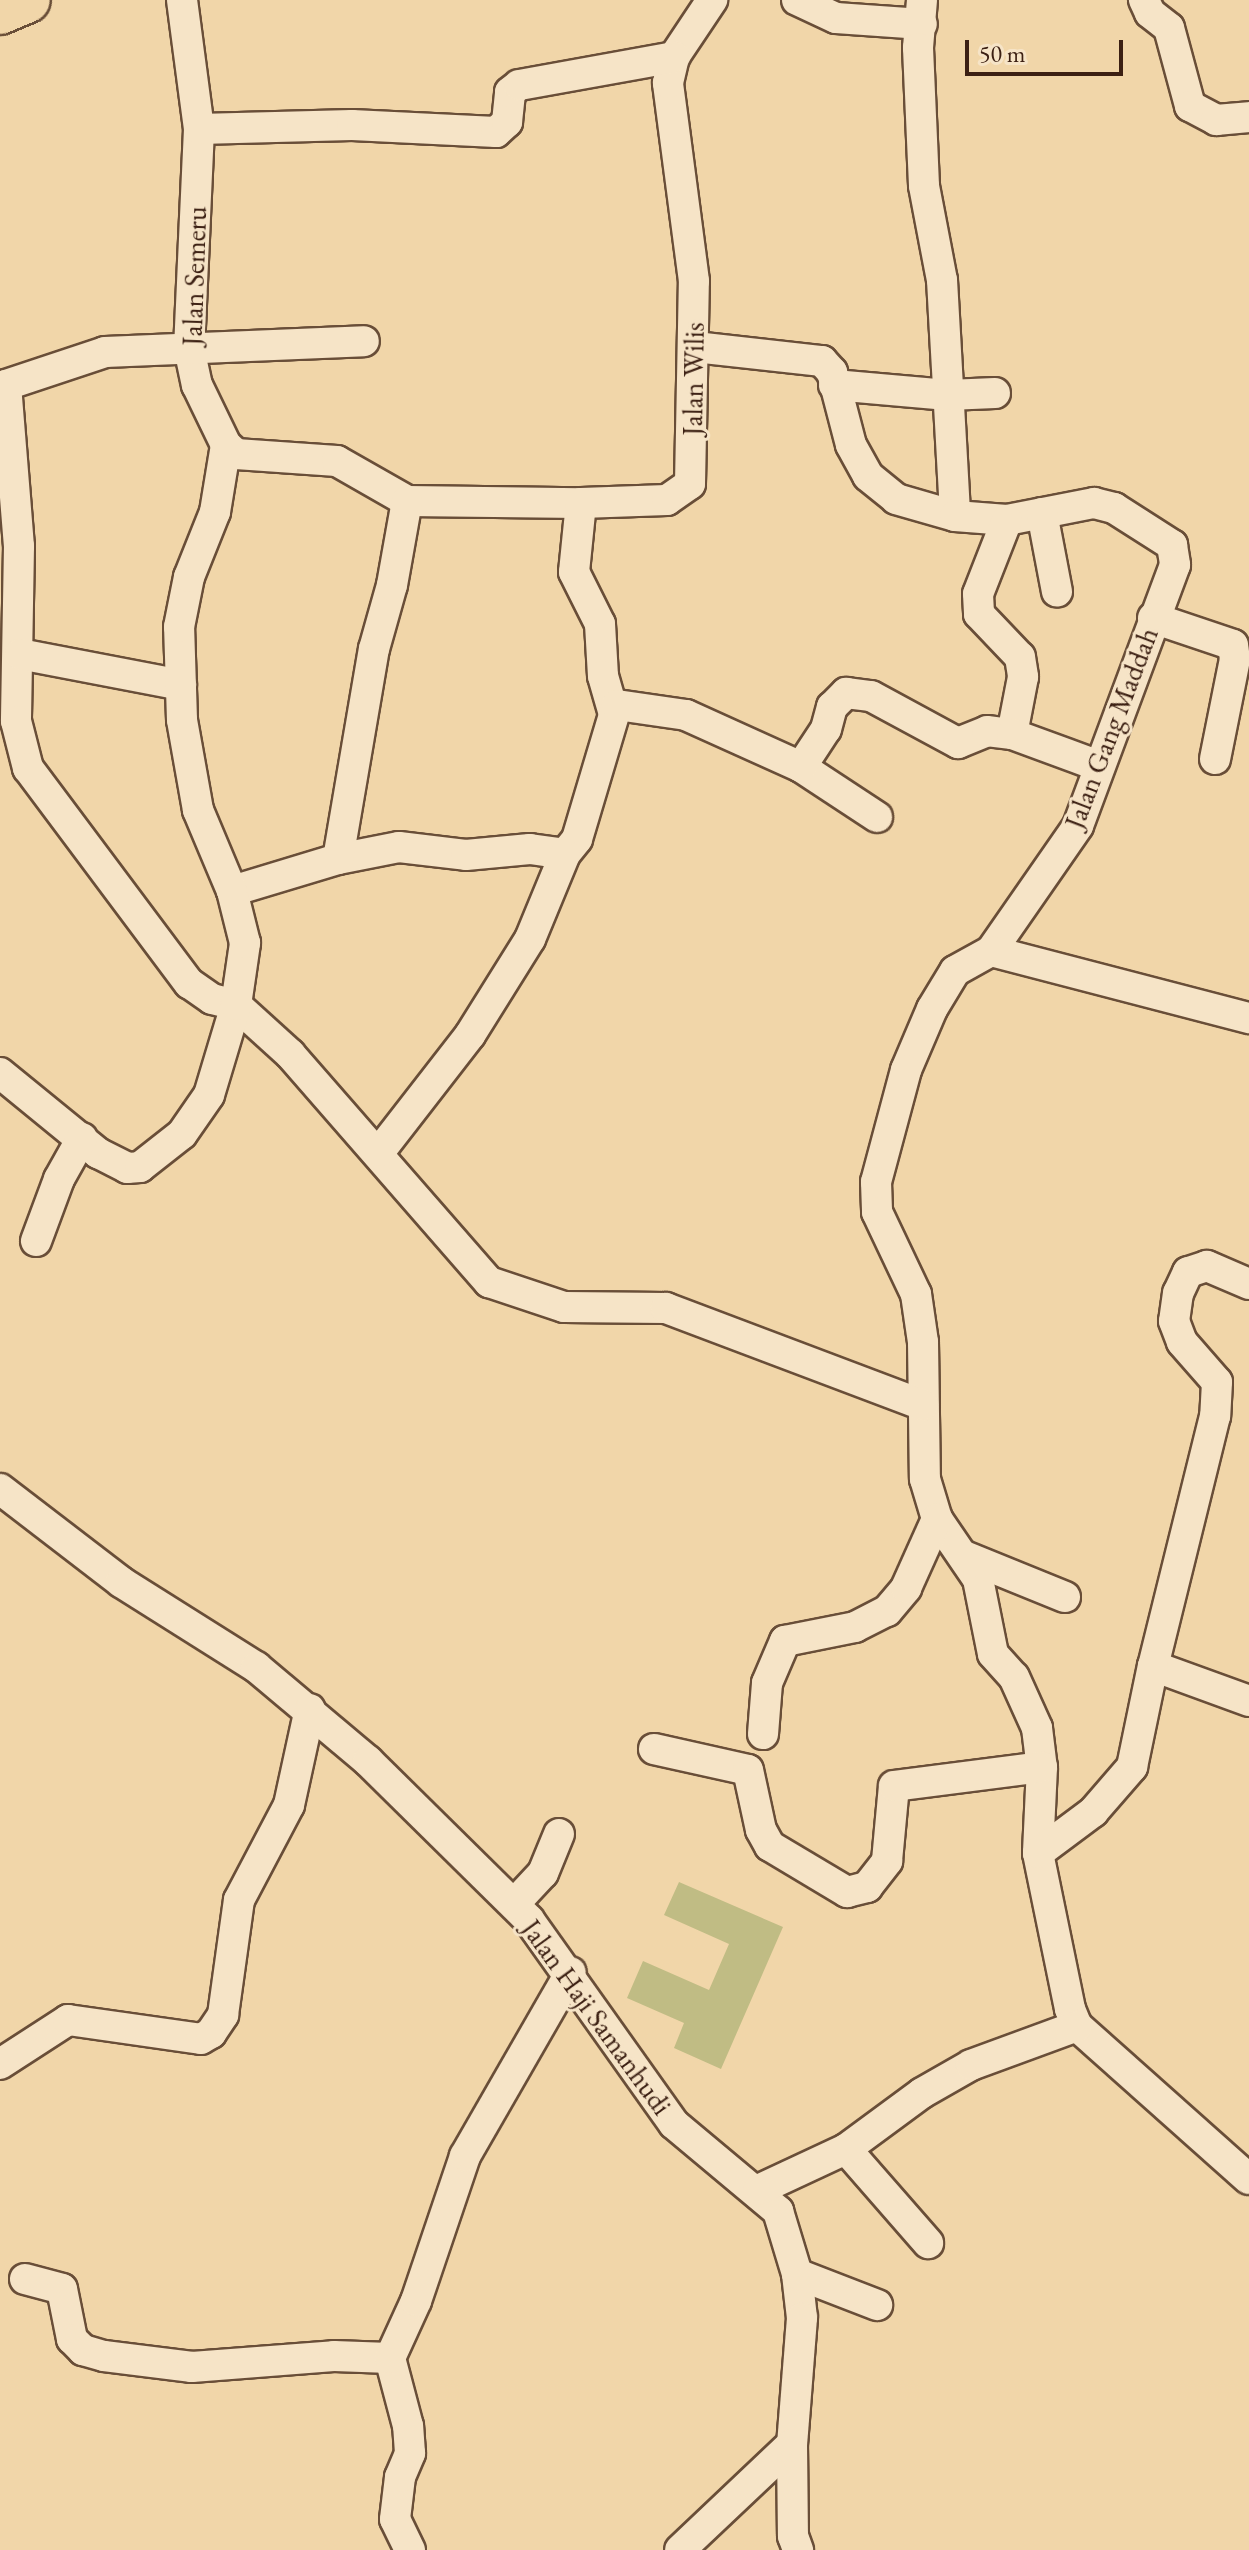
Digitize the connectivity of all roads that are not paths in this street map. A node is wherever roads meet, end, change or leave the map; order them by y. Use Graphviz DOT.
graph roads {
  1 [pos="28,0"];
  2 [pos="182,0"];
  3 [pos="712,0"];
  4 [pos="797,0"];
  5 [pos="1144,0"];
  6 [pos="929,8"];
  7 [pos="0,12"];
  8 [pos="674,57"];
  9 [pos="1249,117"];
  10 [pos="199,129"];
  11 [pos="364,341"];
  12 [pos="695,347"];
  13 [pos="189,348"];
  14 [pos="834,385"];
  15 [pos="3,386"];
  16 [pos="995,393"];
  17 [pos="948,395"];
  18 [pos="226,445"];
  19 [pos="407,501"];
  20 [pos="581,503"];
  21 [pos="1042,513"];
  22 [pos="955,516"];
  23 [pos="1007,520"];
  24 [pos="1057,592"];
  25 [pos="1153,618"];
  26 [pos="20,654"];
  27 [pos="181,685"];
  28 [pos="613,711"];
  29 [pos="1012,734"];
  30 [pos="1215,759"];
  31 [pos="1099,766"];
  32 [pos="801,767"];
  33 [pos="877,817"];
  34 [pos="565,854"];
  35 [pos="338,859"];
  36 [pos="232,891"];
  37 [pos="991,951"];
  38 [pos="236,1005"];
  39 [pos="1249,1018"];
  40 [pos="0,1073"];
  41 [pos="82,1138"];
  42 [pos="380,1151"];
  43 [pos="36,1241"];
  44 [pos="1249,1284"];
  45 [pos="923,1405"];
  46 [pos="0,1489"];
  47 [pos="937,1519"];
  48 [pos="964,1556"];
  49 [pos="1065,1597"];
  50 [pos="1153,1666"];
  51 [pos="1249,1701"];
  52 [pos="310,1709"];
  53 [pos="763,1734"];
  54 [pos="654,1749"];
  55 [pos="1042,1767"];
  56 [pos="559,1834"];
  57 [pos="1038,1853"];
  58 [pos="514,1904"];
  59 [pos="571,1972"];
  60 [pos="1077,2026"];
  61 [pos="0,2064"];
  62 [pos="846,2149"];
  63 [pos="1247,2169"];
  64 [pos="758,2190"];
  65 [pos="928,2243"];
  66 [pos="797,2274"];
  67 [pos="25,2279"];
  68 [pos="877,2305"];
  69 [pos="390,2358"];
  70 [pos="792,2444"];
  71 [pos="402,2546"];
  72 [pos="680,2550"];
  73 [pos="798,2550"];
  1 -- 7 [label="highway"];
  2 -- 10 [label="street, Jalan Semeru"];
  3 -- 8 [label="street, Jalan Wilis"];
  4 -- 6 [label="street"];
  5 -- 9 [label="street"];
  6 -- 17 [label="street"];
  8 -- 10 [label="street"];
  8 -- 12 [label="street, Jalan Wilis"];
  10 -- 13 [label="street, Jalan Semeru"];
  11 -- 13 [label="street"];
  12 -- 14 [label="street"];
  12 -- 20 [label="street, Jalan Wilis"];
  13 -- 15 [label="street"];
  13 -- 18 [label="street, Jalan Semeru"];
  14 -- 17 [label="street"];
  14 -- 22 [label="street, Jalan Gang Maddah"];
  15 -- 26 [label="street"];
  16 -- 17 [label="street"];
  17 -- 22 [label="street"];
  18 -- 19 [label="street"];
  18 -- 27 [label="street"];
  19 -- 20 [label="street, Jalan Wilis"];
  19 -- 35 [label="street"];
  20 -- 28 [label="street"];
  21 -- 23 [label="street, Jalan Gang Maddah"];
  21 -- 24 [label="street"];
  21 -- 25 [label="street, Jalan Gang Maddah"];
  22 -- 23 [label="street, Jalan Gang Maddah"];
  23 -- 29 [label="street"];
  25 -- 30 [label="street"];
  25 -- 31 [label="street, Jalan Gang Maddah"];
  26 -- 27 [label="street"];
  26 -- 38 [label="street"];
  27 -- 36 [label="street"];
  28 -- 32 [label="street"];
  28 -- 34 [label="street"];
  29 -- 31 [label="street"];
  29 -- 32 [label="street"];
  31 -- 37 [label="street, Jalan Gang Maddah"];
  32 -- 33 [label="street"];
  34 -- 35 [label="street"];
  34 -- 42 [label="street"];
  35 -- 36 [label="street"];
  36 -- 38 [label="street"];
  37 -- 39 [label="street"];
  37 -- 45 [label="street, Jalan Gang Maddah"];
  38 -- 41 [label="street"];
  38 -- 42 [label="street"];
  40 -- 41 [label="street"];
  41 -- 43 [label="street"];
  42 -- 45 [label="street"];
  44 -- 50 [label="street"];
  45 -- 47 [label="street, Jalan Gang Maddah"];
  46 -- 52 [label="street, Jalan Haji Samanhudi"];
  47 -- 48 [label="street, Jalan Gang Maddah"];
  47 -- 53 [label="street"];
  48 -- 49 [label="street"];
  48 -- 55 [label="street, Jalan Gang Maddah"];
  50 -- 51 [label="street"];
  50 -- 57 [label="street"];
  52 -- 58 [label="street, Jalan Haji Samanhudi"];
  52 -- 61 [label="street"];
  54 -- 55 [label="street"];
  55 -- 57 [label="street, Jalan Gang Maddah"];
  56 -- 58 [label="street"];
  57 -- 60 [label="street, Jalan Gang Maddah"];
  58 -- 59 [label="street, Jalan Haji Samanhudi"];
  59 -- 64 [label="street, Jalan Haji Samanhudi"];
  59 -- 69 [label="street"];
  60 -- 62 [label="street"];
  60 -- 63 [label="street"];
  62 -- 64 [label="street"];
  62 -- 65 [label="street"];
  64 -- 66 [label="street, Jalan Haji Samanhudi"];
  66 -- 68 [label="street"];
  66 -- 70 [label="street, Jalan Haji Samanhudi"];
  67 -- 69 [label="street"];
  69 -- 71 [label="street"];
  70 -- 72 [label="street"];
  70 -- 73 [label="street, Jalan Haji Samanhudi"];
}
